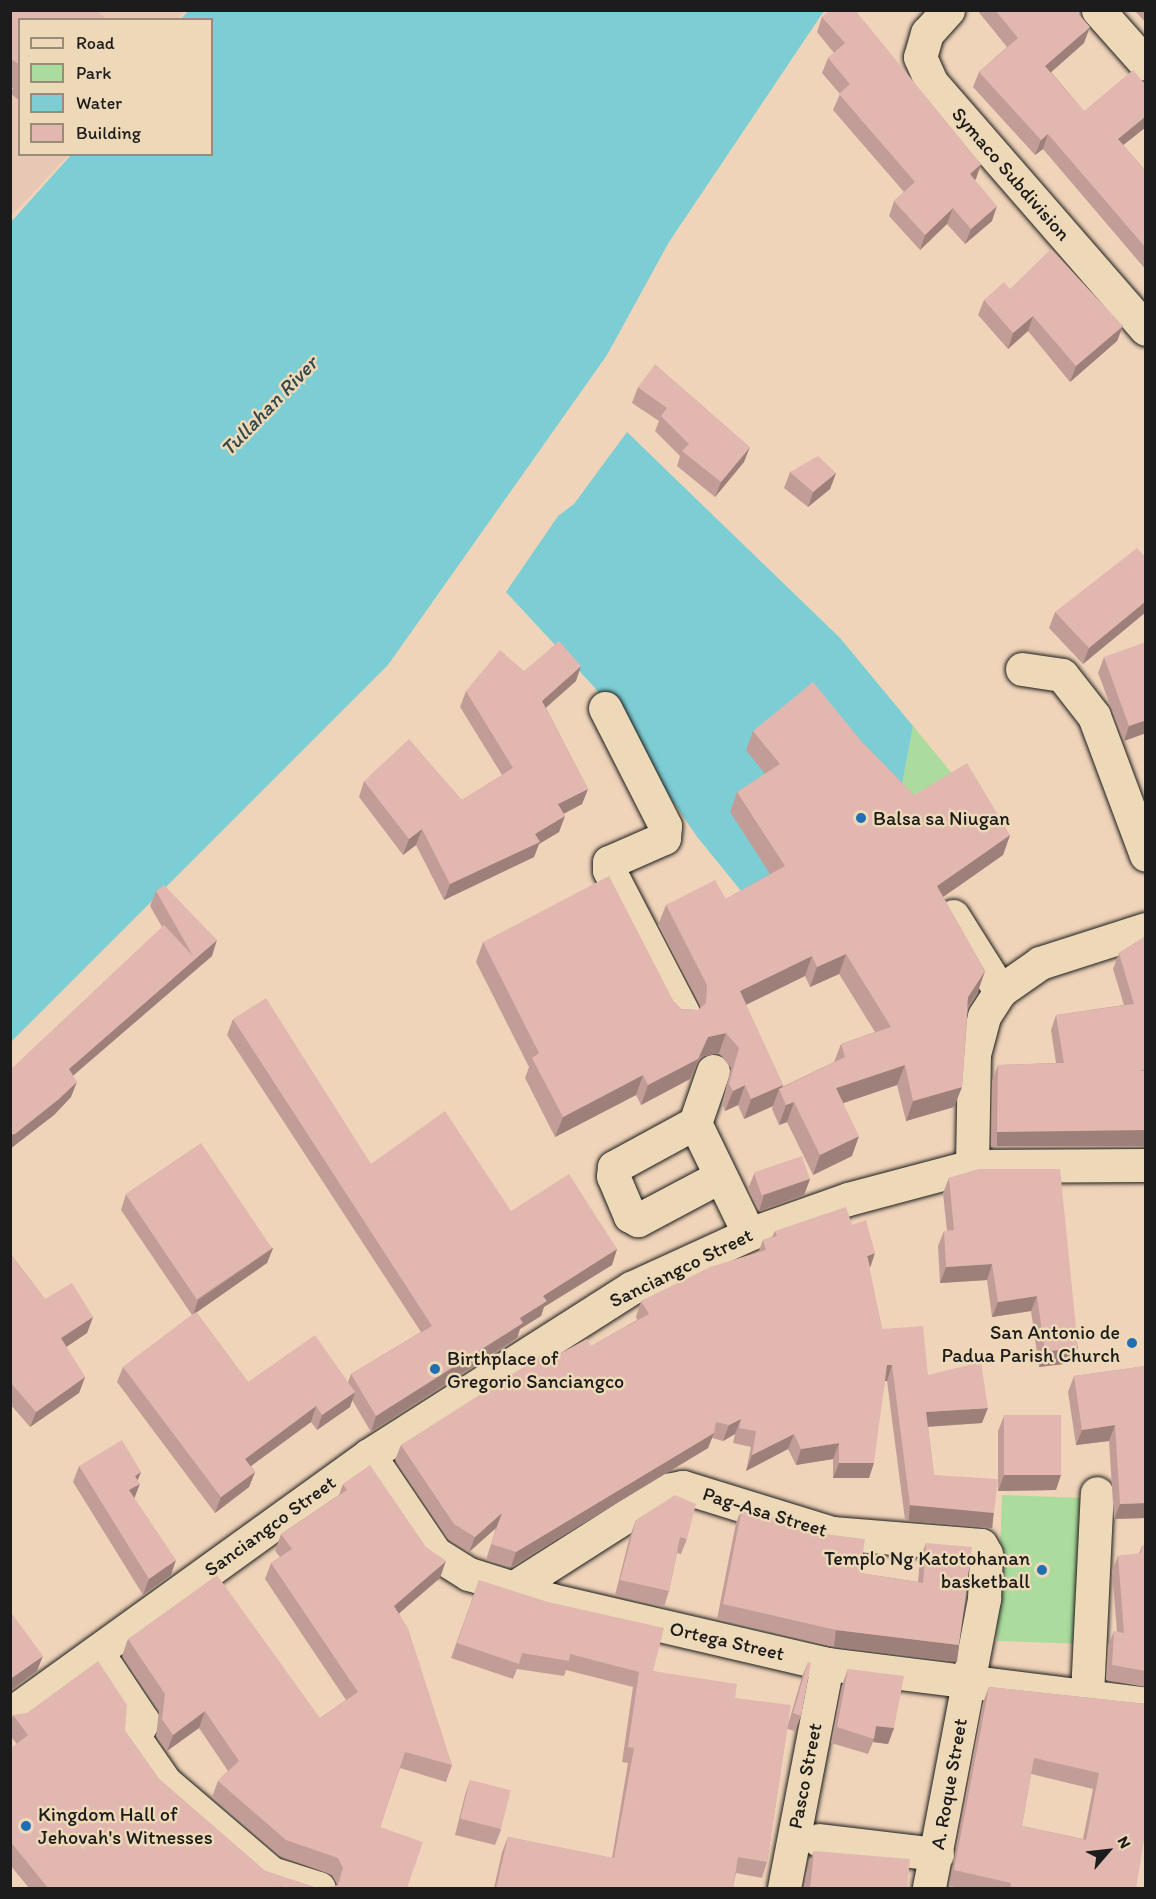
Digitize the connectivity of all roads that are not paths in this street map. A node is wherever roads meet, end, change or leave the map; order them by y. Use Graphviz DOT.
graph roads {
  1 [pos="948,10"];
  2 [pos="1098,10"];
  3 [pos="1146,64"];
  4 [pos="1146,329"];
  5 [pos="1022,669"];
  6 [pos="605,708"];
  7 [pos="1146,855"];
  8 [pos="953,916"];
  9 [pos="1146,929"];
  10 [pos="1000,991"];
  11 [pos="683,1013"];
  12 [pos="713,1071"];
  13 [pos="695,1123"];
  14 [pos="1146,1165"];
  15 [pos="972,1166"];
  16 [pos="719,1177"];
  17 [pos="749,1234"];
  18 [pos="369,1455"];
  19 [pos="1096,1493"];
  20 [pos="513,1588"];
  21 [pos="97,1652"];
  22 [pos="827,1664"];
  23 [pos="966,1679"];
  24 [pos="1087,1694"];
  25 [pos="1146,1704"];
  26 [pos="10,1714"];
  27 [pos="819,1840"];
  28 [pos="937,1854"];
  29 [pos="319,1888"];
  30 [pos="784,1888"];
  31 [pos="929,1888"];
  1 -- 4 [label="street, Symaco Subdivision"];
  2 -- 3 [label="street"];
  5 -- 7 [label="street"];
  6 -- 11 [label="street"];
  8 -- 10 [label="street"];
  9 -- 10 [label="street"];
  10 -- 15 [label="street"];
  12 -- 13 [label="street"];
  13 -- 16 [label="street"];
  13 -- 16 [label="street"];
  14 -- 15 [label="street, Sanciangco Street"];
  15 -- 17 [label="street, Sanciangco Street"];
  16 -- 17 [label="street"];
  17 -- 18 [label="street, Sanciangco Street"];
  18 -- 20 [label="street, Ortega Street"];
  18 -- 21 [label="street, Sanciangco Street"];
  19 -- 24 [label="street"];
  20 -- 22 [label="street, Ortega Street"];
  20 -- 23 [label="street, Pag-Asa Street"];
  21 -- 26 [label="street, Sanciangco Street"];
  21 -- 29 [label="street"];
  22 -- 23 [label="street, Ortega Street"];
  22 -- 30 [label="street, Pasco Street"];
  23 -- 24 [label="street, Ortega Street"];
  23 -- 28 [label="street, A. Roque Street"];
  24 -- 25 [label="street, Ortega Street"];
  27 -- 28 [label="street"];
  28 -- 31 [label="street, A. Roque Street"];
}
